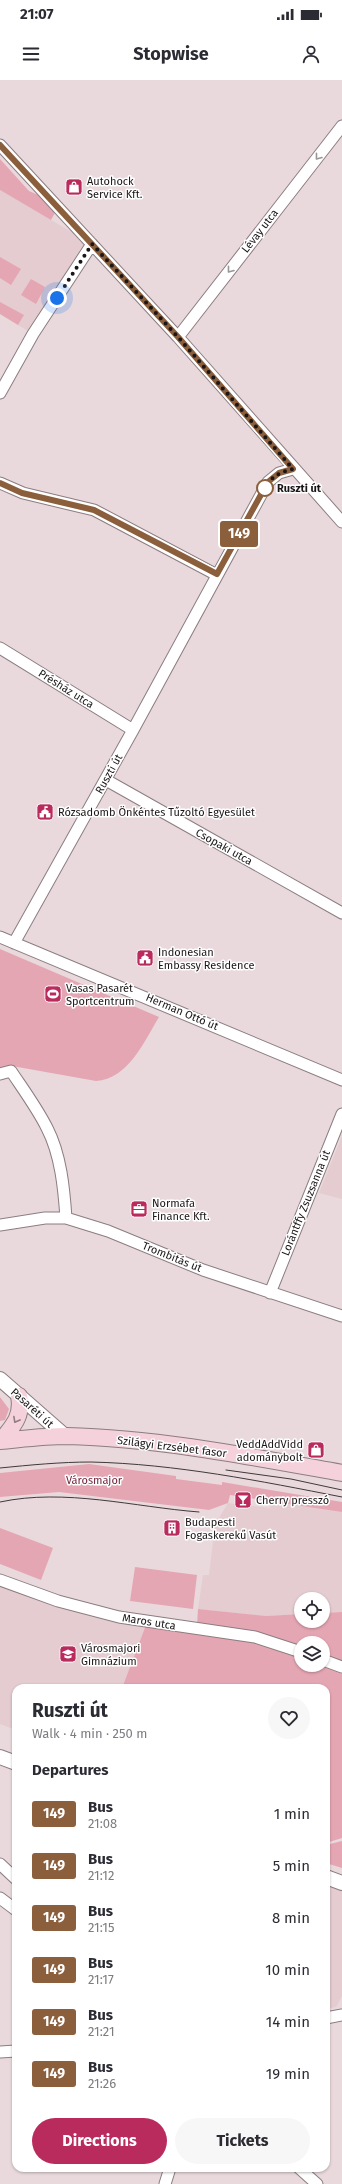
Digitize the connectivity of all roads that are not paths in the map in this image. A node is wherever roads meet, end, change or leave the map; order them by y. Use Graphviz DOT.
graph roads {
  1 [pos="342,126"];
  2 [pos="0,145"];
  3 [pos="92,244"];
  4 [pos="178,337"];
  5 [pos="0,393"];
  6 [pos="293,469"];
  7 [pos="0,484"];
  8 [pos="341,518"];
  9 [pos="217,574"];
  10 [pos="0,648"];
  11 [pos="133,730"];
  12 [pos="106,780"];
  13 [pos="342,913"];
  14 [pos="0,937"];
  15 [pos="14,943"];
  16 [pos="5,1072"];
  17 [pos="342,1080"];
  18 [pos="342,1114"];
  19 [pos="66,1218"];
  20 [pos="0,1225"];
  21 [pos="270,1293"];
  22 [pos="342,1316"];
  23 [pos="0,1379"];
  24 [pos="19,1396"];
  25 [pos="65,1436"];
  26 [pos="0,1441"];
  27 [pos="342,1473"];
  28 [pos="0,1580"];
  29 [pos="294,1650"];
  30 [pos="330,1662"];
  31 [pos="342,1666"];
  32 [pos="0,1757"];
  33 [pos="12,1762"];
  34 [pos="0,1864"];
  35 [pos="12,1875"];
  36 [pos="330,1879"];
  37 [pos="342,1883"];
  38 [pos="0,1898"];
  39 [pos="12,1907"];
  40 [pos="342,2015"];
  41 [pos="330,2017"];
  42 [pos="12,2051"];
  43 [pos="0,2052"];
  44 [pos="169,2172"];
  45 [pos="304,2172"];
  46 [pos="165,2184"];
  47 [pos="317,2184"];
  1 -- 4 [label="street, Lévay utca, one-way"];
  2 -- 3 [label="street"];
  3 -- 4 [label="street"];
  3 -- 5 [label="street"];
  4 -- 6 [label="street"];
  6 -- 8 [label="street"];
  6 -- 9 [label="street, Ruszti út"];
  7 -- 9 [label="street"];
  9 -- 11 [label="street, Ruszti út"];
  10 -- 11 [label="street, Présház utca"];
  11 -- 12 [label="street, Ruszti út"];
  12 -- 13 [label="street, Csopaki utca"];
  12 -- 15 [label="street, Ruszti út"];
  14 -- 15 [label="street, Herman Ottó út"];
  15 -- 17 [label="street, Herman Ottó út"];
  16 -- 19 [label="street"];
  18 -- 21 [label="street, Lorántffy Zsuzsanna út"];
  19 -- 20 [label="street, Trombitás út"];
  19 -- 21 [label="street, Trombitás út"];
  21 -- 22 [label="street, Trombitás út"];
  23 -- 24 [label="street, Pasaréti út"];
  24 -- 25 [label="street, Pasaréti út"];
  24 -- 26 [label="main road, one-way"];
  25 -- 26 [label="main road, Szilágyi Erzsébet fasor"];
  25 -- 27 [label="main road, Szilágyi Erzsébet fasor"];
  28 -- 29 [label="street, Maros utca"];
  30 -- 31 [label="street"];
  32 -- 33 [label="street"];
  34 -- 35 [label="street"];
  36 -- 37 [label="street"];
  38 -- 39 [label="street"];
  40 -- 41 [label="street"];
  42 -- 43 [label="street"];
  44 -- 46 [label="street"];
  45 -- 47 [label="street"];
}
